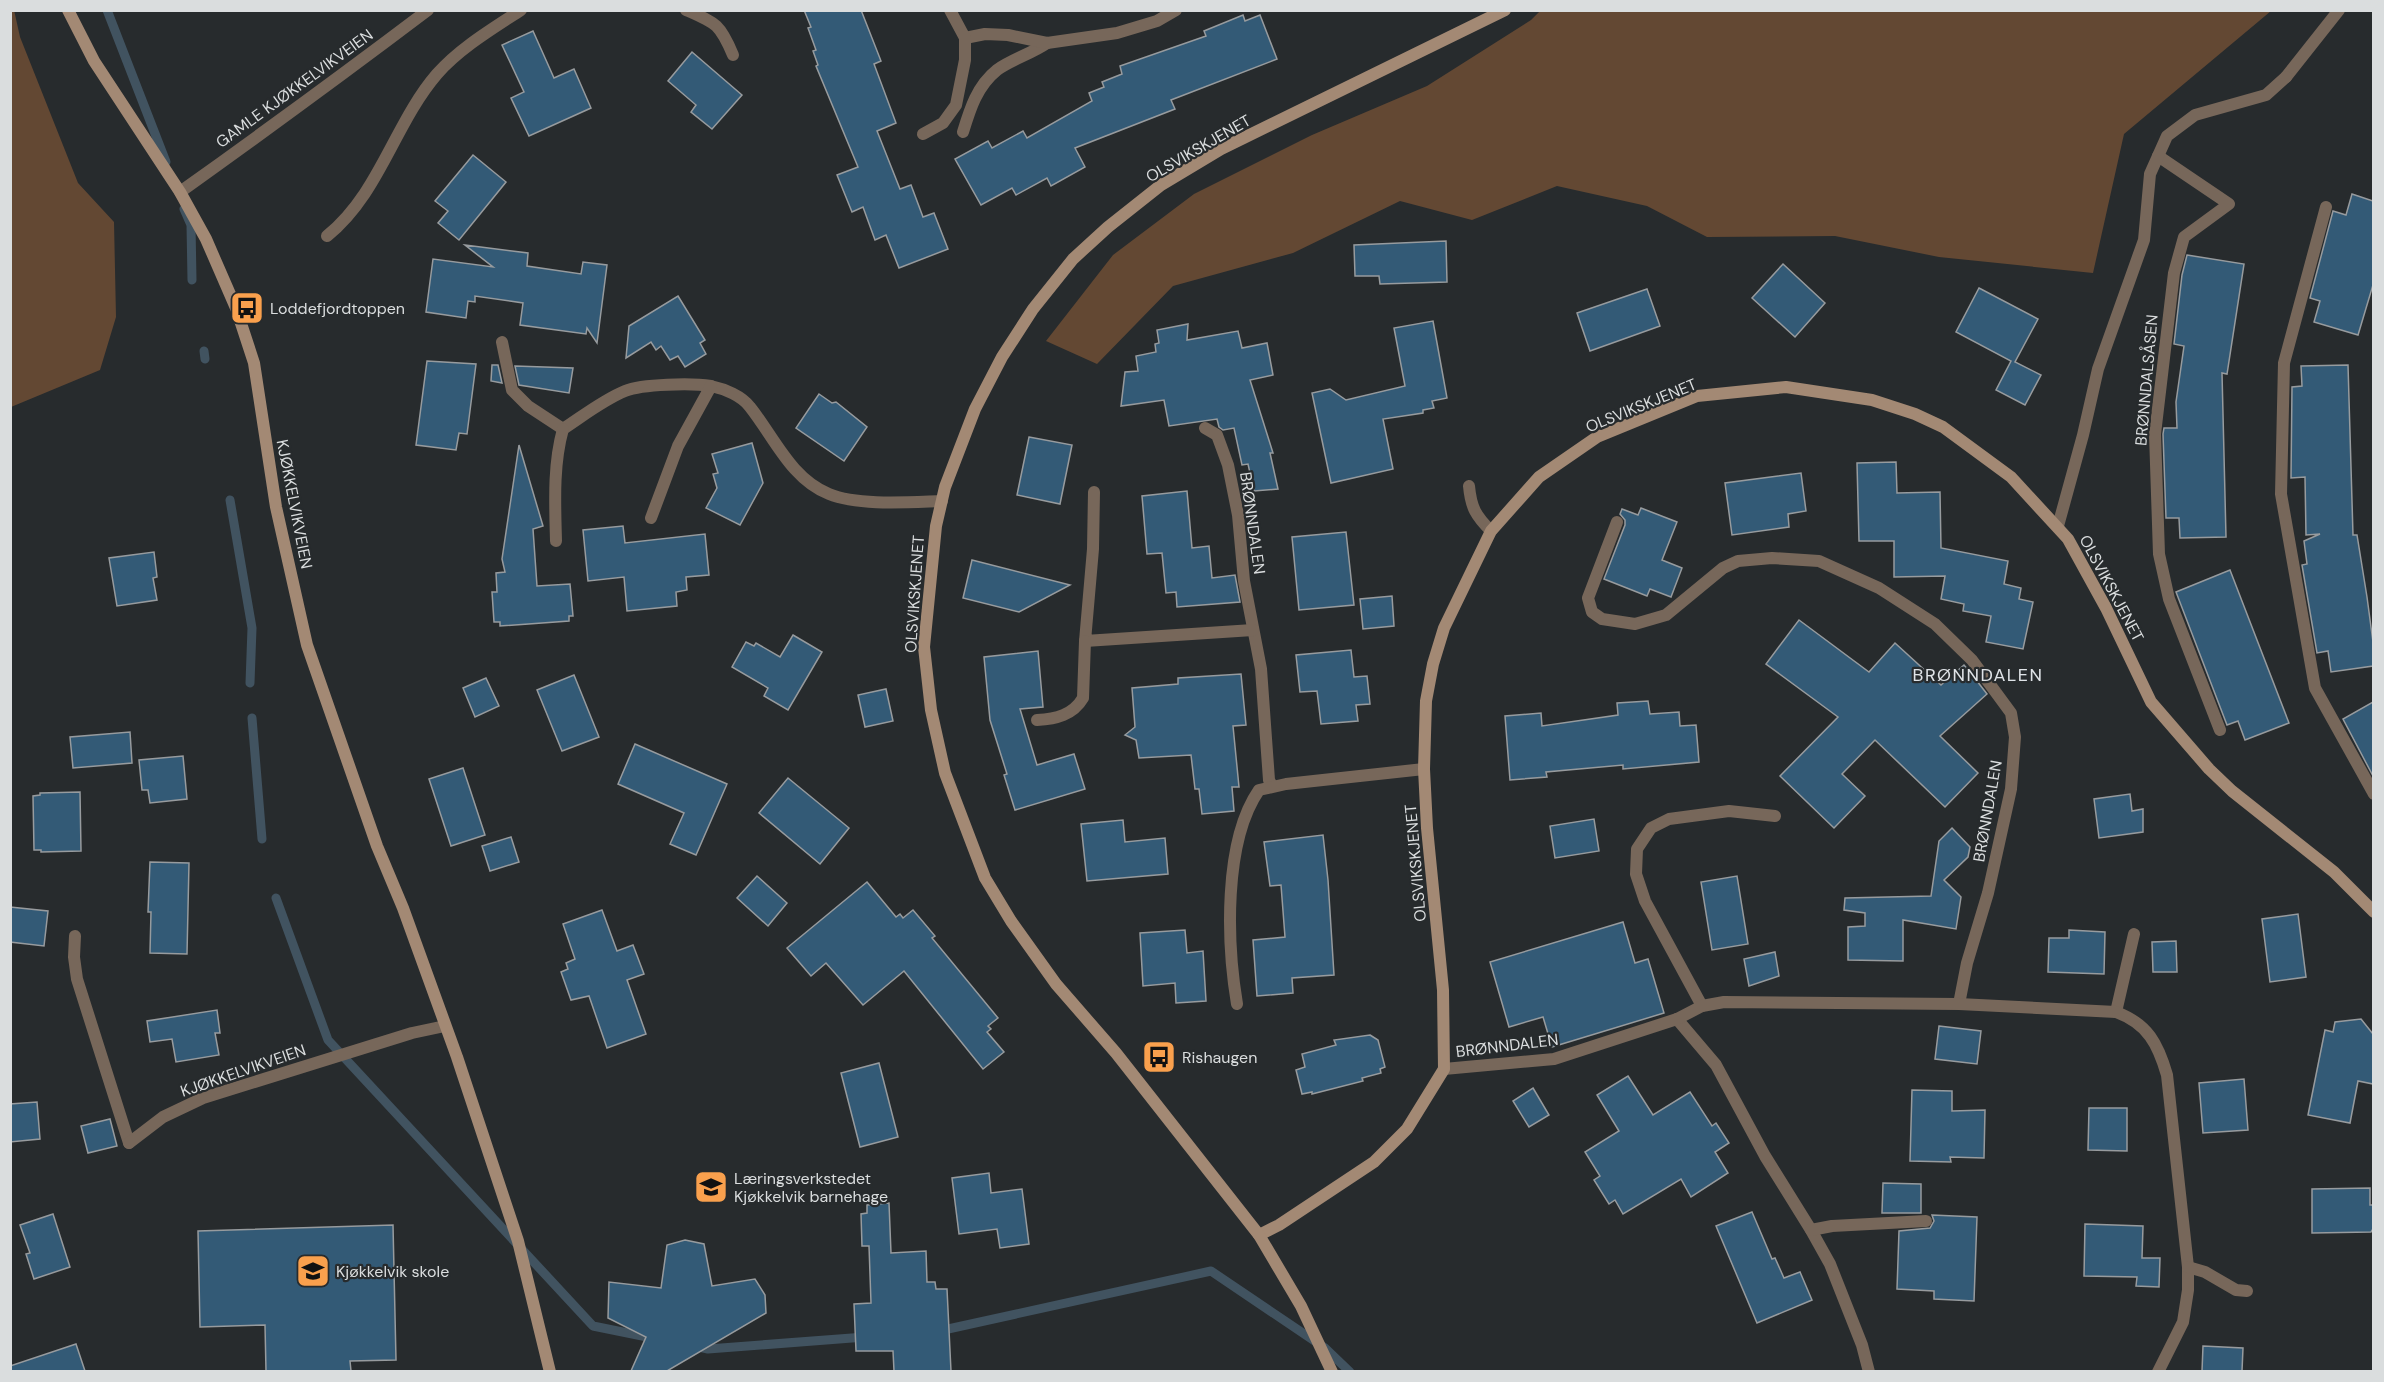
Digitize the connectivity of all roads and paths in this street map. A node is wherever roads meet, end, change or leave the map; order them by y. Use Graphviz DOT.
graph roads {
  1 [pos="68,10"];
  2 [pos="428,10"];
  3 [pos="521,10"];
  4 [pos="686,10"];
  5 [pos="950,10"];
  6 [pos="1176,10"];
  7 [pos="1505,10"];
  8 [pos="2339,10"];
  9 [pos="965,38"];
  10 [pos="1047,43"];
  11 [pos="733,55"];
  12 [pos="963,132"];
  13 [pos="923,134"];
  14 [pos="2158,156"];
  15 [pos="180,192"];
  16 [pos="2326,207"];
  17 [pos="327,236"];
  18 [pos="502,342"];
  19 [pos="711,386"];
  20 [pos="1205,428"];
  21 [pos="563,429"];
  22 [pos="1469,486"];
  23 [pos="1094,492"];
  24 [pos="942,501"];
  25 [pos="651,518"];
  26 [pos="1617,522"];
  27 [pos="2058,526"];
  28 [pos="1491,531"];
  29 [pos="556,541"];
  30 [pos="1253,630"];
  31 [pos="1085,642"];
  32 [pos="1038,720"];
  33 [pos="2220,730"];
  34 [pos="1424,769"];
  35 [pos="1272,786"];
  36 [pos="2373,794"];
  37 [pos="1775,816"];
  38 [pos="2373,912"];
  39 [pos="2134,934"];
  40 [pos="75,936"];
  41 [pos="1237,1004"];
  42 [pos="1959,1004"];
  43 [pos="1702,1006"];
  44 [pos="2116,1012"];
  45 [pos="1677,1019"];
  46 [pos="445,1026"];
  47 [pos="1444,1069"];
  48 [pos="1926,1221"];
  49 [pos="1811,1230"];
  50 [pos="1259,1235"];
  51 [pos="2188,1267"];
  52 [pos="2247,1291"];
  53 [pos="550,1371"];
  54 [pos="1332,1371"];
  55 [pos="1869,1371"];
  56 [pos="2158,1371"];
  1 -- 15 [label="main road, KJØKKELVIKVEIEN"];
  2 -- 15 [label="street, GAMLE KJØKKELVIKVEIEN"];
  3 -- 17 [label="street"];
  4 -- 11 [label="street"];
  5 -- 9 [label="street"];
  6 -- 10 [label="street"];
  7 -- 24 [label="main road, OLSVIKSKJENET"];
  8 -- 14 [label="street, BRØNNDALSÅSEN"];
  9 -- 10 [label="street"];
  9 -- 13 [label="street"];
  10 -- 12 [label="street"];
  14 -- 27 [label="street, BRØNNDALSÅSEN"];
  14 -- 33 [label="street, BRØNNDALSÅSEN"];
  15 -- 46 [label="main road, KJØKKELVIKVEIEN"];
  16 -- 36 [label="street"];
  18 -- 21 [label="street"];
  19 -- 21 [label="street"];
  19 -- 24 [label="street"];
  19 -- 25 [label="street"];
  20 -- 30 [label="street, BRØNNDALEN"];
  21 -- 29 [label="street"];
  22 -- 28 [label="street"];
  23 -- 31 [label="street"];
  24 -- 50 [label="main road, OLSVIKSKJENET"];
  26 -- 42 [label="street, BRØNNDALEN"];
  27 -- 28 [label="main road, OLSVIKSKJENET"];
  27 -- 38 [label="main road, OLSVIKSKJENET"];
  28 -- 34 [label="main road, OLSVIKSKJENET"];
  30 -- 31 [label="street"];
  30 -- 35 [label="street, BRØNNDALEN"];
  31 -- 32 [label="street"];
  34 -- 35 [label="street"];
  34 -- 47 [label="main road, OLSVIKSKJENET"];
  35 -- 41 [label="street"];
  37 -- 43 [label="street"];
  39 -- 44 [label="street"];
  40 -- 46 [label="street, KJØKKELVIKVEIEN"];
  42 -- 43 [label="street, BRØNNDALEN"];
  42 -- 44 [label="street, BRØNNDALEN"];
  43 -- 45 [label="street, BRØNNDALEN"];
  44 -- 51 [label="street, BRØNNDALEN"];
  45 -- 47 [label="street, BRØNNDALEN"];
  45 -- 49 [label="street"];
  46 -- 53 [label="main road, KJØKKELVIKVEIEN"];
  47 -- 50 [label="main road"];
  48 -- 49 [label="street"];
  49 -- 55 [label="street"];
  50 -- 54 [label="main road, OLSVIKSKJENET"];
  51 -- 52 [label="street"];
  51 -- 56 [label="street, BRØNNDALEN"];
}
